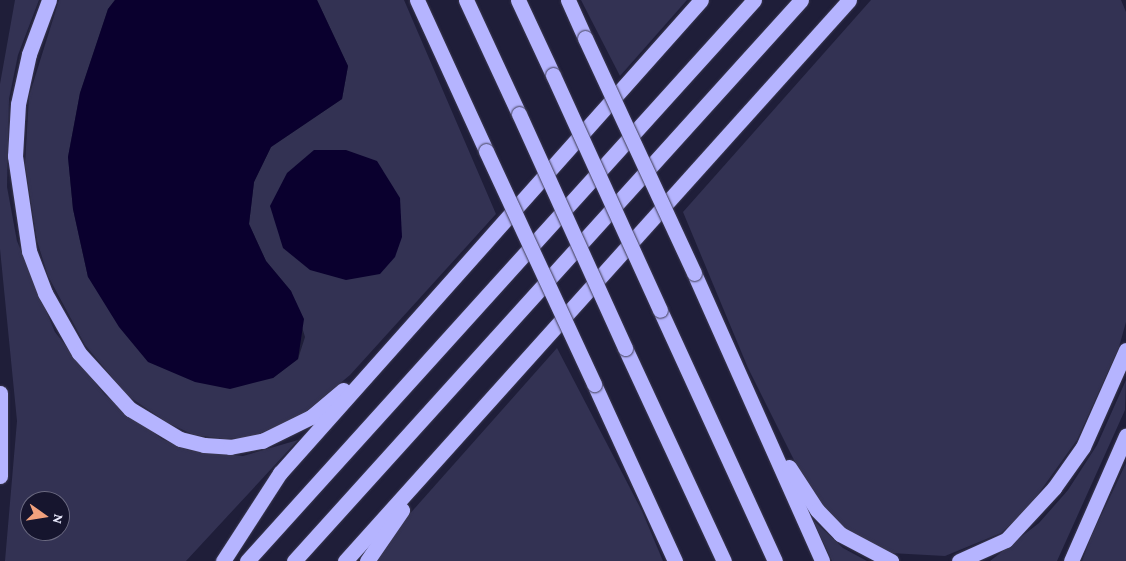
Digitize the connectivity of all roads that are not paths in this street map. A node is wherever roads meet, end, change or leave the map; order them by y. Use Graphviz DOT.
graph roads {
  1 [pos="49,0"];
  2 [pos="417,0"];
  3 [pos="466,0"];
  4 [pos="518,0"];
  5 [pos="568,0"];
  6 [pos="701,0"];
  7 [pos="754,0"];
  8 [pos="801,0"];
  9 [pos="849,0"];
  10 [pos="1126,350"];
  11 [pos="380,358"];
  12 [pos="0,393"];
  13 [pos="760,416"];
  14 [pos="1126,436"];
  15 [pos="434,464"];
  16 [pos="0,476"];
  17 [pos="223,561"];
  18 [pos="247,561"];
  19 [pos="294,561"];
  20 [pos="345,561"];
  21 [pos="367,561"];
  22 [pos="675,561"];
  23 [pos="724,561"];
  24 [pos="775,561"];
  25 [pos="822,561"];
  26 [pos="891,561"];
  27 [pos="959,561"];
  28 [pos="1071,561"];
  1 -- 11 [label="highway"];
  2 -- 22 [label="highway, bridge"];
  3 -- 23 [label="highway, bridge"];
  4 -- 24 [label="highway, bridge"];
  5 -- 13 [label="highway, bridge"];
  6 -- 11 [label="highway"];
  7 -- 18 [label="highway"];
  8 -- 19 [label="highway"];
  9 -- 15 [label="highway"];
  10 -- 27 [label="highway"];
  11 -- 17 [label="highway"];
  12 -- 16 [label="highway"];
  13 -- 25 [label="highway"];
  13 -- 26 [label="highway"];
  14 -- 28 [label="highway"];
  15 -- 20 [label="highway"];
  15 -- 21 [label="highway"];
}
